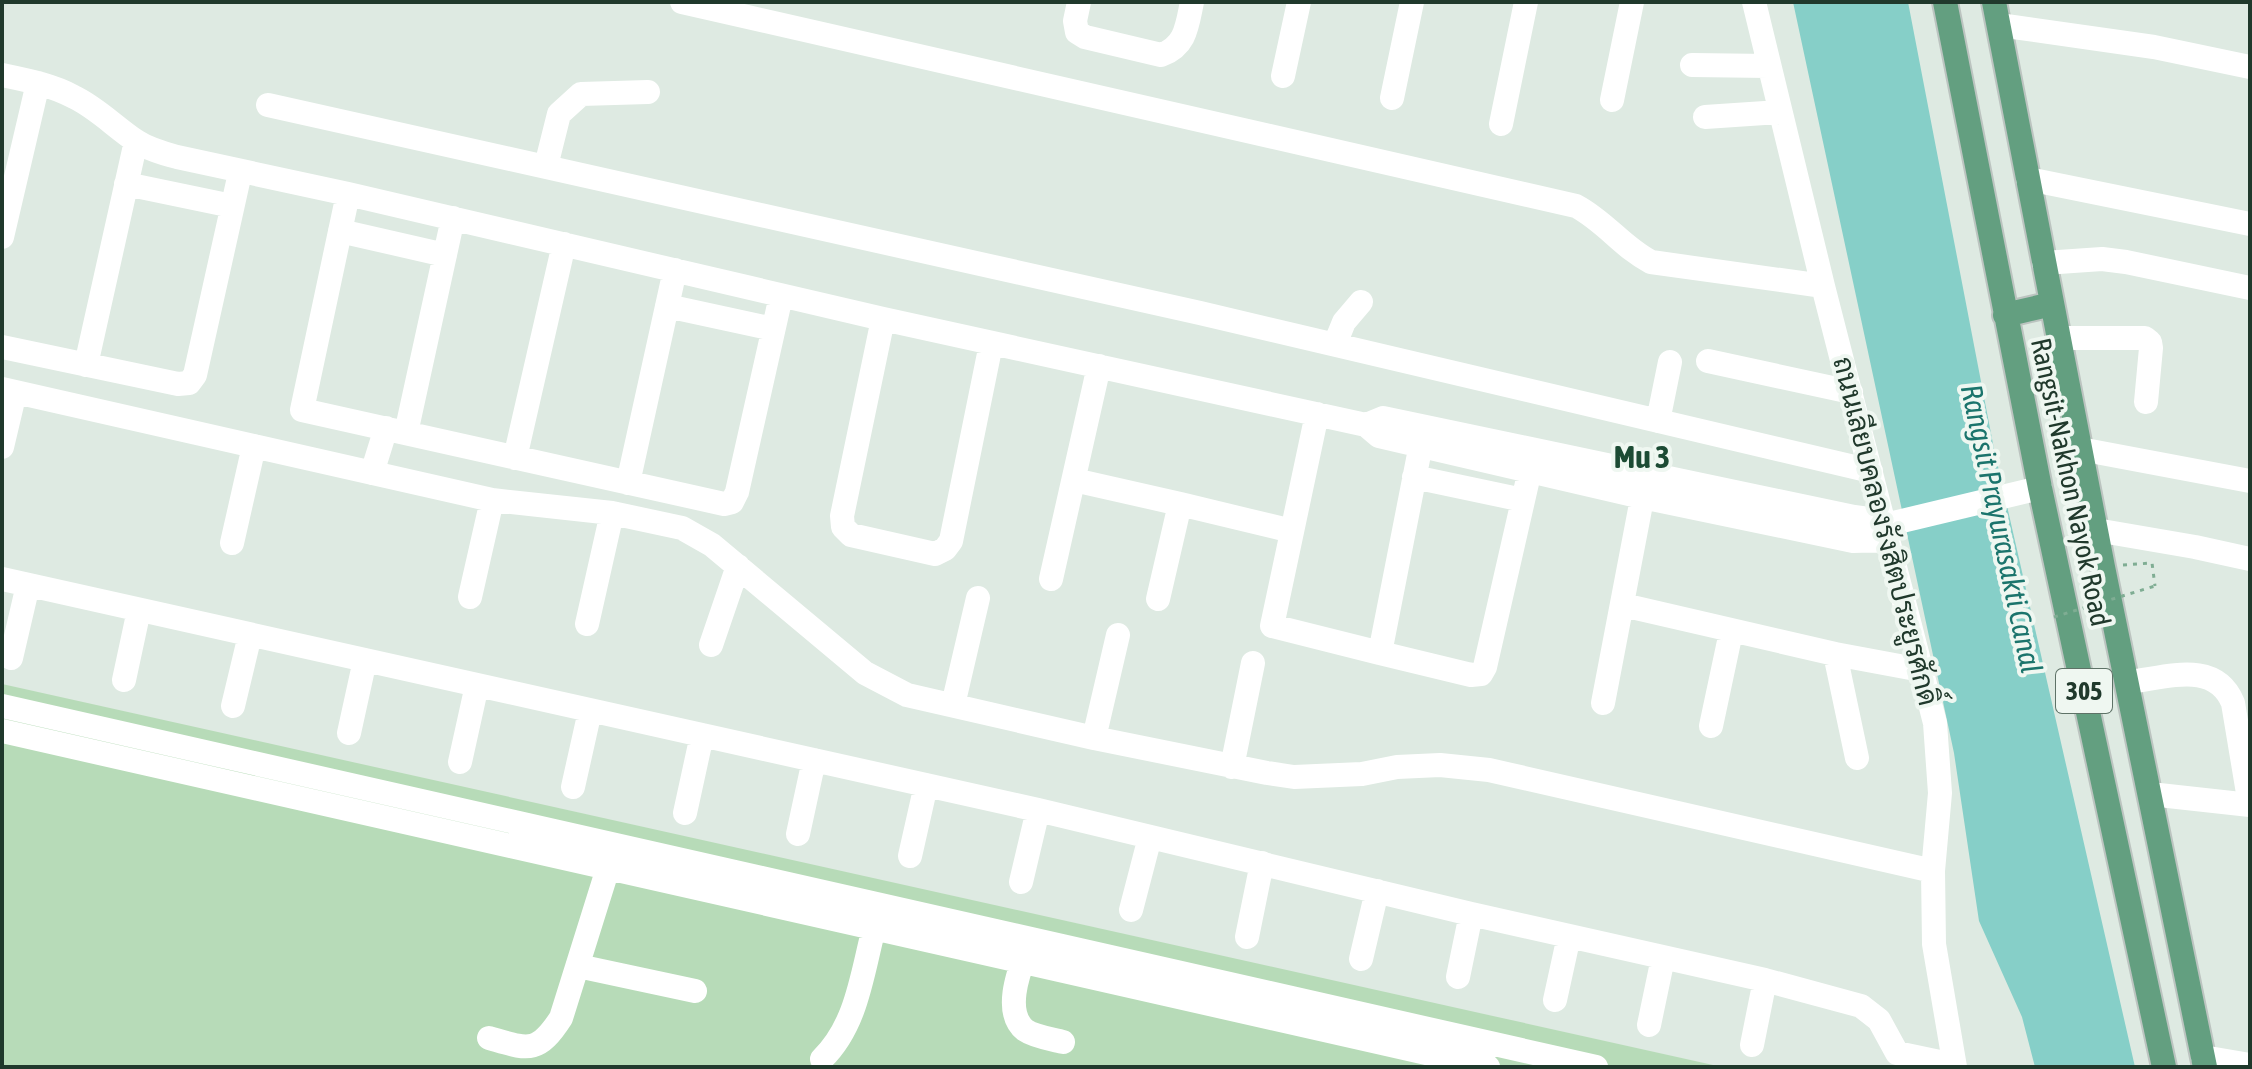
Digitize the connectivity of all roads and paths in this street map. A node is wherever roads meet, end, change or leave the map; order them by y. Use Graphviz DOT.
graph roads {
  1 [pos="682,2"];
  2 [pos="1079,2"];
  3 [pos="1192,2"];
  4 [pos="1299,2"];
  5 [pos="1412,2"];
  6 [pos="1526,2"];
  7 [pos="1632,2"];
  8 [pos="1754,2"];
  9 [pos="1945,2"];
  10 [pos="1997,13"];
  11 [pos="1692,65"];
  12 [pos="1769,66"];
  13 [pos="2250,67"];
  14 [pos="2,75"];
  15 [pos="1283,76"];
  16 [pos="38,83"];
  17 [pos="648,92"];
  18 [pos="1392,98"];
  19 [pos="1612,100"];
  20 [pos="268,105"];
  21 [pos="1780,112"];
  22 [pos="1705,117"];
  23 [pos="1501,124"];
  24 [pos="136,141"];
  25 [pos="546,166"];
  26 [pos="240,173"];
  27 [pos="2028,179"];
  28 [pos="126,184"];
  29 [pos="348,194"];
  30 [pos="232,206"];
  31 [pos="453,218"];
  32 [pos="2250,224"];
  33 [pos="340,231"];
  34 [pos="2,237"];
  35 [pos="564,244"];
  36 [pos="445,255"];
  37 [pos="2044,263"];
  38 [pos="675,270"];
  39 [pos="1823,286"];
  40 [pos="2250,288"];
  41 [pos="781,296"];
  42 [pos="1361,302"];
  43 [pos="2052,304"];
  44 [pos="667,306"];
  45 [pos="2005,315"];
  46 [pos="883,319"];
  47 [pos="773,329"];
  48 [pos="2058,338"];
  49 [pos="991,344"];
  50 [pos="1335,344"];
  51 [pos="2,347"];
  52 [pos="1708,361"];
  53 [pos="1670,362"];
  54 [pos="86,365"];
  55 [pos="1099,366"];
  56 [pos="140,376"];
  57 [pos="8,391"];
  58 [pos="1851,392"];
  59 [pos="2146,402"];
  60 [pos="1317,414"];
  61 [pos="130,418"];
  62 [pos="1658,421"];
  63 [pos="1366,425"];
  64 [pos="396,431"];
  65 [pos="1421,444"];
  66 [pos="254,446"];
  67 [pos="2,447"];
  68 [pos="2080,449"];
  69 [pos="515,458"];
  70 [pos="1530,470"];
  71 [pos="1871,471"];
  72 [pos="372,473"];
  73 [pos="1414,477"];
  74 [pos="1074,480"];
  75 [pos="2250,481"];
  76 [pos="628,483"];
  77 [pos="1645,485"];
  78 [pos="2034,489"];
  79 [pos="492,500"];
  80 [pos="1523,500"];
  81 [pos="1180,504"];
  82 [pos="612,513"];
  83 [pos="1889,527"];
  84 [pos="2096,530"];
  85 [pos="1292,531"];
  86 [pos="232,543"];
  87 [pos="2250,559"];
  88 [pos="738,566"];
  89 [pos="2103,567"];
  90 [pos="2,579"];
  91 [pos="1051,579"];
  92 [pos="28,585"];
  93 [pos="470,597"];
  94 [pos="978,598"];
  95 [pos="1158,599"];
  96 [pos="1623,605"];
  97 [pos="139,610"];
  98 [pos="2054,617"];
  99 [pos="587,624"];
  100 [pos="1731,632"];
  101 [pos="250,635"];
  102 [pos="1118,635"];
  103 [pos="711,645"];
  104 [pos="1380,653"];
  105 [pos="1835,654"];
  106 [pos="11,658"];
  107 [pos="365,660"];
  108 [pos="1253,663"];
  109 [pos="1921,670"];
  110 [pos="124,680"];
  111 [pos="2128,682"];
  112 [pos="477,685"];
  113 [pos="1603,703"];
  114 [pos="953,705"];
  115 [pos="2,706"];
  116 [pos="233,706"];
  117 [pos="590,711"];
  118 [pos="1711,726"];
  119 [pos="2,731"];
  120 [pos="349,733"];
  121 [pos="702,735"];
  122 [pos="1094,738"];
  123 [pos="1857,758"];
  124 [pos="814,760"];
  125 [pos="460,762"];
  126 [pos="1232,767"];
  127 [pos="926,785"];
  128 [pos="573,787"];
  129 [pos="2150,794"];
  130 [pos="337,795"];
  131 [pos="2250,805"];
  132 [pos="1038,810"];
  133 [pos="685,813"];
  134 [pos="798,834"];
  135 [pos="1150,837"];
  136 [pos="910,856"];
  137 [pos="1262,863"];
  138 [pos="608,868"];
  139 [pos="1933,871"];
  140 [pos="683,872"];
  141 [pos="1021,882"];
  142 [pos="1377,891"];
  143 [pos="1131,910"];
  144 [pos="1471,914"];
  145 [pos="874,928"];
  146 [pos="1569,936"];
  147 [pos="1247,937"];
  148 [pos="1030,938"];
  149 [pos="1663,958"];
  150 [pos="1361,959"];
  151 [pos="1022,962"];
  152 [pos="578,966"];
  153 [pos="1458,977"];
  154 [pos="1765,980"];
  155 [pos="695,991"];
  156 [pos="1555,1000"];
  157 [pos="1649,1025"];
  158 [pos="1365,1026"];
  159 [pos="489,1038"];
  160 [pos="1063,1042"];
  161 [pos="1752,1045"];
  162 [pos="822,1059"];
  163 [pos="2204,1062"];
  164 [pos="2250,1065"];
  165 [pos="1954,1066"];
  166 [pos="1488,1067"];
  167 [pos="1596,1067"];
  168 [pos="2164,1067"];
  1 -- 39 [label="street"];
  2 -- 3 [label="street"];
  4 -- 15 [label="street"];
  5 -- 18 [label="street"];
  6 -- 23 [label="street"];
  7 -- 19 [label="street"];
  8 -- 12 [label="street, ถนนเลียบคลองรังสิตประยูรศักดิ์"];
  9 -- 45 [label="main road, Rangsit-Nakhon Nayok Road / 305"];
  10 -- 13 [label="street"];
  10 -- 27 [label="main road, Rangsit-Nakhon Nayok Road / 305"];
  11 -- 12 [label="street"];
  12 -- 21 [label="street, ถนนเลียบคลองรังสิตประยูรศักดิ์"];
  14 -- 16 [label="street"];
  16 -- 24 [label="street"];
  16 -- 34 [label="street"];
  17 -- 25 [label="street"];
  20 -- 25 [label="street"];
  21 -- 22 [label="street"];
  21 -- 39 [label="street, ถนนเลียบคลองรังสิตประยูรศักดิ์"];
  24 -- 26 [label="street"];
  24 -- 28 [label="street"];
  25 -- 50 [label="street"];
  26 -- 29 [label="street"];
  26 -- 30 [label="street"];
  27 -- 32 [label="street"];
  27 -- 37 [label="main road, Rangsit-Nakhon Nayok Road / 305"];
  28 -- 30 [label="street"];
  28 -- 54 [label="street"];
  29 -- 31 [label="street"];
  29 -- 33 [label="street"];
  30 -- 56 [label="street"];
  31 -- 35 [label="street"];
  31 -- 36 [label="street"];
  33 -- 36 [label="street"];
  33 -- 64 [label="street"];
  35 -- 38 [label="street"];
  35 -- 69 [label="street"];
  36 -- 64 [label="street"];
  37 -- 40 [label="street"];
  37 -- 43 [label="main road, Rangsit-Nakhon Nayok Road / 305"];
  38 -- 41 [label="street"];
  38 -- 44 [label="street"];
  39 -- 58 [label="street, ถนนเลียบคลองรังสิตประยูรศักดิ์"];
  41 -- 46 [label="street"];
  41 -- 47 [label="street"];
  42 -- 50 [label="street"];
  43 -- 45 [label="main road"];
  43 -- 48 [label="main road, Rangsit-Nakhon Nayok Road / 305"];
  44 -- 47 [label="street"];
  44 -- 76 [label="street"];
  45 -- 78 [label="main road, Rangsit-Nakhon Nayok Road / 305"];
  46 -- 49 [label="street"];
  46 -- 49 [label="street"];
  47 -- 76 [label="street"];
  48 -- 59 [label="street"];
  48 -- 68 [label="main road, Rangsit-Nakhon Nayok Road / 305"];
  49 -- 55 [label="street"];
  50 -- 62 [label="street"];
  51 -- 54 [label="street"];
  52 -- 58 [label="street"];
  53 -- 62 [label="street"];
  54 -- 56 [label="street"];
  55 -- 60 [label="street"];
  55 -- 74 [label="street"];
  56 -- 61 [label="street"];
  57 -- 61 [label="street"];
  57 -- 67 [label="street"];
  58 -- 71 [label="street, ถนนเลียบคลองรังสิตประยูรศักดิ์"];
  60 -- 63 [label="street"];
  60 -- 85 [label="street"];
  61 -- 66 [label="street"];
  62 -- 71 [label="street"];
  63 -- 65 [label="street"];
  63 -- 77 [label="street"];
  64 -- 69 [label="street"];
  64 -- 72 [label="street"];
  65 -- 70 [label="street"];
  65 -- 73 [label="street"];
  66 -- 72 [label="street"];
  66 -- 86 [label="street"];
  68 -- 75 [label="street"];
  68 -- 84 [label="main road, Rangsit-Nakhon Nayok Road / 305"];
  69 -- 76 [label="street"];
  70 -- 77 [label="street"];
  70 -- 80 [label="street"];
  71 -- 83 [label="street, ถนนเลียบคลองรังสิตประยูรศักดิ์"];
  72 -- 79 [label="street"];
  73 -- 80 [label="street"];
  73 -- 104 [label="street"];
  74 -- 81 [label="street"];
  74 -- 91 [label="street"];
  77 -- 83 [label="street"];
  77 -- 96 [label="street"];
  78 -- 83 [label="street"];
  78 -- 168 [label="main road, Rangsit-Nakhon Nayok Road / 305"];
  79 -- 82 [label="street"];
  79 -- 93 [label="street"];
  80 -- 104 [label="street"];
  81 -- 85 [label="street"];
  81 -- 95 [label="street"];
  82 -- 88 [label="street"];
  82 -- 99 [label="street"];
  83 -- 109 [label="street, ถนนเลียบคลองรังสิตประยูรศักดิ์"];
  84 -- 87 [label="street"];
  84 -- 89 [label="main road, Rangsit-Nakhon Nayok Road / 305"];
  85 -- 104 [label="street"];
  88 -- 103 [label="street"];
  88 -- 114 [label="street"];
  89 -- 98 [label="path, bridge"];
  89 -- 111 [label="main road, Rangsit-Nakhon Nayok Road / 305"];
  90 -- 92 [label="street"];
  92 -- 97 [label="street"];
  92 -- 106 [label="street"];
  94 -- 114 [label="street"];
  96 -- 100 [label="street"];
  96 -- 113 [label="street"];
  97 -- 101 [label="street"];
  97 -- 110 [label="street"];
  100 -- 105 [label="street"];
  100 -- 118 [label="street"];
  101 -- 107 [label="street"];
  101 -- 116 [label="street"];
  102 -- 122 [label="street"];
  105 -- 109 [label="street"];
  105 -- 123 [label="street"];
  107 -- 112 [label="street"];
  107 -- 120 [label="street"];
  108 -- 126 [label="street"];
  109 -- 139 [label="street, ถนนเลียบคลองรังสิตประยูรศักดิ์"];
  111 -- 129 [label="main road, Rangsit-Nakhon Nayok Road / 305"];
  111 -- 131 [label="street"];
  112 -- 117 [label="street"];
  112 -- 125 [label="street"];
  114 -- 122 [label="street"];
  115 -- 130 [label="street"];
  117 -- 121 [label="street"];
  117 -- 128 [label="street"];
  119 -- 130 [label="street"];
  121 -- 124 [label="street"];
  121 -- 133 [label="street"];
  122 -- 126 [label="street"];
  124 -- 127 [label="street"];
  124 -- 134 [label="street"];
  126 -- 139 [label="street"];
  127 -- 132 [label="street"];
  127 -- 136 [label="street"];
  129 -- 131 [label="street"];
  129 -- 163 [label="main road, Rangsit-Nakhon Nayok Road / 305"];
  130 -- 138 [label="street"];
  130 -- 140 [label="street"];
  132 -- 135 [label="street"];
  132 -- 141 [label="street"];
  135 -- 137 [label="street"];
  135 -- 143 [label="street"];
  137 -- 142 [label="street"];
  137 -- 147 [label="street"];
  138 -- 140 [label="street"];
  138 -- 152 [label="street"];
  139 -- 165 [label="street, ถนนเลียบคลองรังสิตประยูรศักดิ์"];
  140 -- 145 [label="street"];
  140 -- 148 [label="street"];
  142 -- 144 [label="street"];
  142 -- 150 [label="street"];
  144 -- 146 [label="street"];
  144 -- 153 [label="street"];
  145 -- 151 [label="street"];
  145 -- 162 [label="street"];
  146 -- 149 [label="street"];
  146 -- 156 [label="street"];
  148 -- 151 [label="street"];
  148 -- 158 [label="street"];
  149 -- 154 [label="street"];
  149 -- 157 [label="street"];
  151 -- 158 [label="street"];
  151 -- 160 [label="street"];
  152 -- 155 [label="street"];
  152 -- 159 [label="street"];
  154 -- 161 [label="street"];
  154 -- 165 [label="street"];
  158 -- 166 [label="street"];
  158 -- 167 [label="street"];
  163 -- 164 [label="street"];
}
